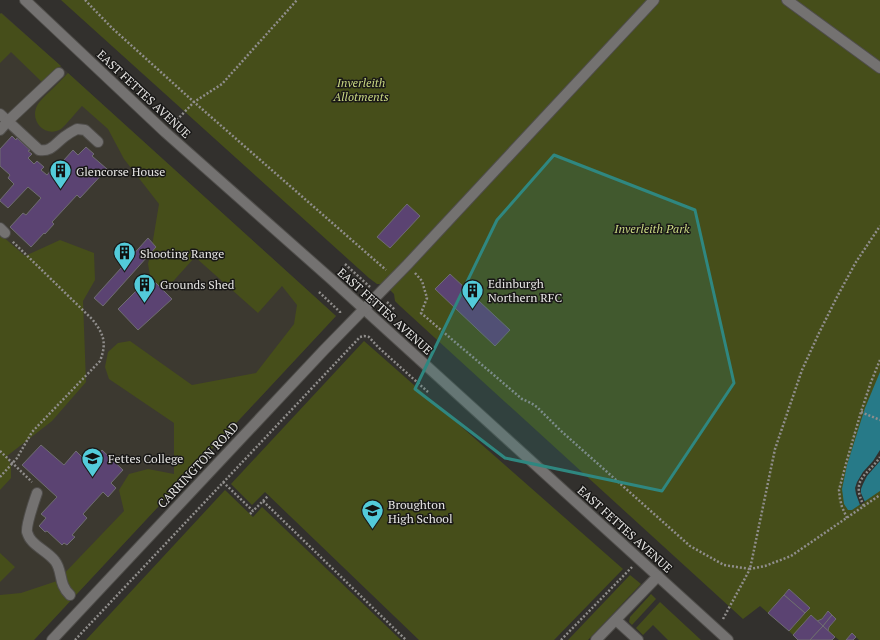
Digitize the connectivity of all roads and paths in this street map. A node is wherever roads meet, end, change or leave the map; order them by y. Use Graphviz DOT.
graph roads {
  1 [pos="25,0"];
  2 [pos="86,0"];
  3 [pos="297,0"];
  4 [pos="654,0"];
  5 [pos="787,0"];
  6 [pos="880,68"];
  7 [pos="59,73"];
  8 [pos="194,102"];
  9 [pos="0,114"];
  10 [pos="8,121"];
  11 [pos="0,130"];
  12 [pos="165,132"];
  13 [pos="98,142"];
  14 [pos="880,226"];
  15 [pos="3,231"];
  16 [pos="412,271"];
  17 [pos="395,278"];
  18 [pos="319,292"];
  19 [pos="364,309"];
  20 [pos="336,321"];
  21 [pos="880,360"];
  22 [pos="428,392"];
  23 [pos="861,412"];
  24 [pos="880,420"];
  25 [pos="0,451"];
  26 [pos="880,457"];
  27 [pos="13,463"];
  28 [pos="0,477"];
  29 [pos="223,482"];
  30 [pos="37,493"];
  31 [pos="880,495"];
  32 [pos="268,496"];
  33 [pos="263,501"];
  34 [pos="864,506"];
  35 [pos="253,511"];
  36 [pos="250,514"];
  37 [pos="847,518"];
  38 [pos="639,559"];
  39 [pos="750,569"];
  40 [pos="658,576"];
  41 [pos="70,594"];
  42 [pos="616,620"];
  43 [pos="718,630"];
  44 [pos="52,640"];
  45 [pos="75,640"];
  46 [pos="406,640"];
  47 [pos="561,640"];
  48 [pos="596,640"];
  49 [pos="638,640"];
  50 [pos="728,640"];
  1 -- 12 [label="street, EAST FETTES AVENUE"];
  2 -- 8 [label="path"];
  3 -- 8 [label="path"];
  4 -- 17 [label="street, CARRINGTON ROAD"];
  5 -- 6 [label="street"];
  7 -- 10 [label="street"];
  8 -- 12 [label="path"];
  8 -- 17 [label="path"];
  9 -- 10 [label="street"];
  10 -- 11 [label="street"];
  10 -- 13 [label="street"];
  12 -- 19 [label="street, EAST FETTES AVENUE"];
  14 -- 39 [label="path"];
  15 -- 27 [label="path"];
  16 -- 39 [label="path"];
  17 -- 19 [label="street, CARRINGTON ROAD"];
  18 -- 20 [label="path"];
  19 -- 38 [label="street, EAST FETTES AVENUE"];
  19 -- 44 [label="street, CARRINGTON ROAD"];
  21 -- 23 [label="path"];
  22 -- 29 [label="path"];
  23 -- 24 [label="path"];
  23 -- 37 [label="path"];
  25 -- 27 [label="path"];
  26 -- 34 [label="path"];
  27 -- 28 [label="path"];
  27 -- 30 [label="path"];
  29 -- 35 [label="path"];
  29 -- 45 [label="path"];
  30 -- 41 [label="street"];
  31 -- 34 [label="path"];
  32 -- 33 [label="path"];
  33 -- 35 [label="path"];
  33 -- 46 [label="path"];
  34 -- 37 [label="path"];
  35 -- 36 [label="path"];
  37 -- 39 [label="path"];
  38 -- 40 [label="street, EAST FETTES AVENUE"];
  38 -- 47 [label="path"];
  39 -- 43 [label="path"];
  40 -- 42 [label="street"];
  40 -- 43 [label="street, EAST FETTES AVENUE"];
  42 -- 48 [label="street"];
  42 -- 49 [label="street"];
  43 -- 50 [label="street, EAST FETTES AVENUE"];
}
